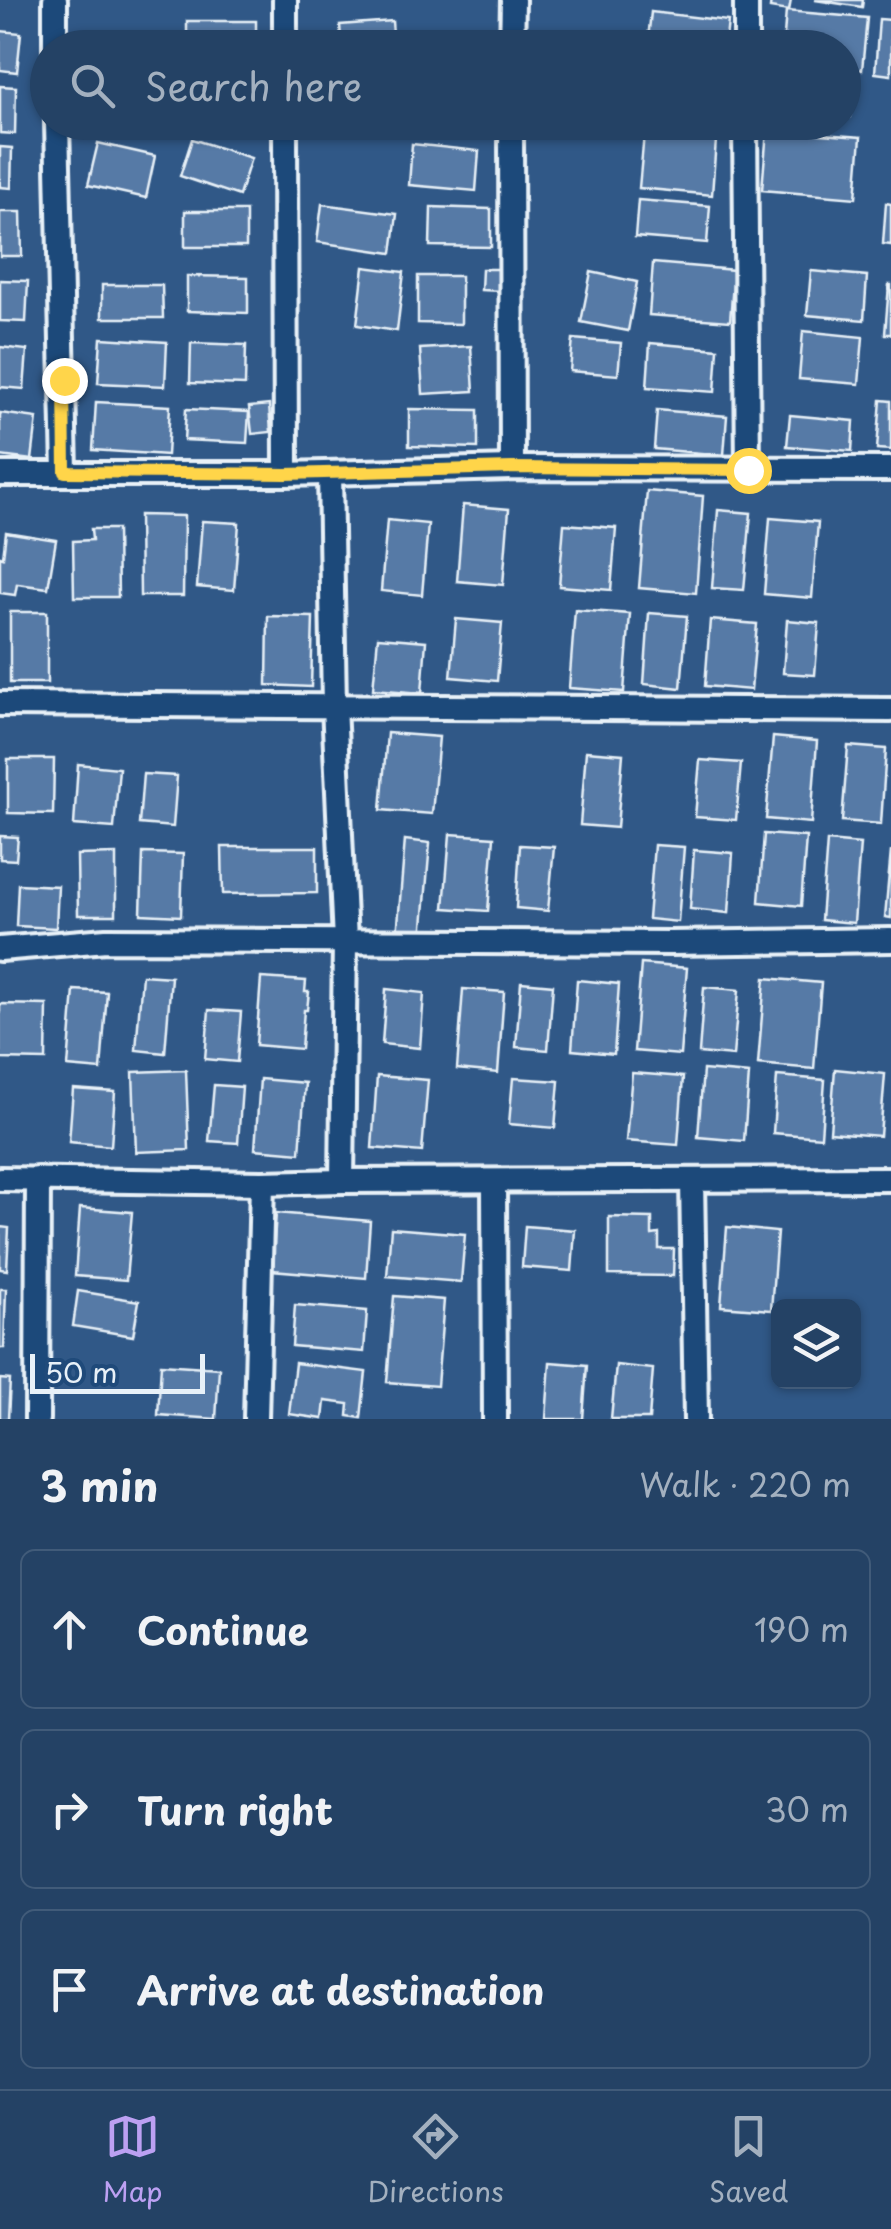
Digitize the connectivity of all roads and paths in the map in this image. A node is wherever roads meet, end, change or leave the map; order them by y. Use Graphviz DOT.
graph roads {
  1 [pos="55,0"];
  2 [pos="285,0"];
  3 [pos="513,0"];
  4 [pos="746,0"];
  5 [pos="55,30"];
  6 [pos="284,30"];
  7 [pos="512,30"];
  8 [pos="746,30"];
  9 [pos="57,140"];
  10 [pos="285,140"];
  11 [pos="511,140"];
  12 [pos="745,140"];
  13 [pos="512,468"];
  14 [pos="891,469"];
  15 [pos="748,470"];
  16 [pos="65,472"];
  17 [pos="330,473"];
  18 [pos="0,474"];
  19 [pos="286,474"];
  20 [pos="0,704"];
  21 [pos="334,706"];
  22 [pos="891,710"];
  23 [pos="891,940"];
  24 [pos="345,942"];
  25 [pos="0,949"];
  26 [pos="0,1179"];
  27 [pos="38,1179"];
  28 [pos="891,1179"];
  29 [pos="692,1180"];
  30 [pos="342,1181"];
  31 [pos="494,1182"];
  32 [pos="262,1184"];
  33 [pos="38,1419"];
  34 [pos="256,1419"];
  35 [pos="495,1419"];
  36 [pos="696,1419"];
  1 -- 5 [label="street"];
  2 -- 6 [label="street"];
  3 -- 7 [label="street"];
  4 -- 8 [label="street"];
  9 -- 16 [label="street"];
  10 -- 19 [label="street"];
  11 -- 13 [label="street"];
  12 -- 15 [label="street"];
  13 -- 15 [label="street"];
  13 -- 17 [label="street"];
  14 -- 15 [label="street"];
  16 -- 18 [label="street"];
  16 -- 19 [label="street"];
  17 -- 19 [label="street"];
  17 -- 21 [label="street"];
  20 -- 21 [label="street"];
  21 -- 22 [label="street"];
  21 -- 24 [label="street"];
  23 -- 24 [label="street"];
  24 -- 25 [label="street"];
  24 -- 30 [label="street"];
  26 -- 27 [label="street"];
  27 -- 32 [label="street"];
  27 -- 33 [label="street"];
  28 -- 29 [label="street"];
  29 -- 31 [label="street"];
  29 -- 36 [label="street"];
  30 -- 31 [label="street"];
  30 -- 32 [label="street"];
  31 -- 35 [label="street"];
  32 -- 34 [label="street"];
}
